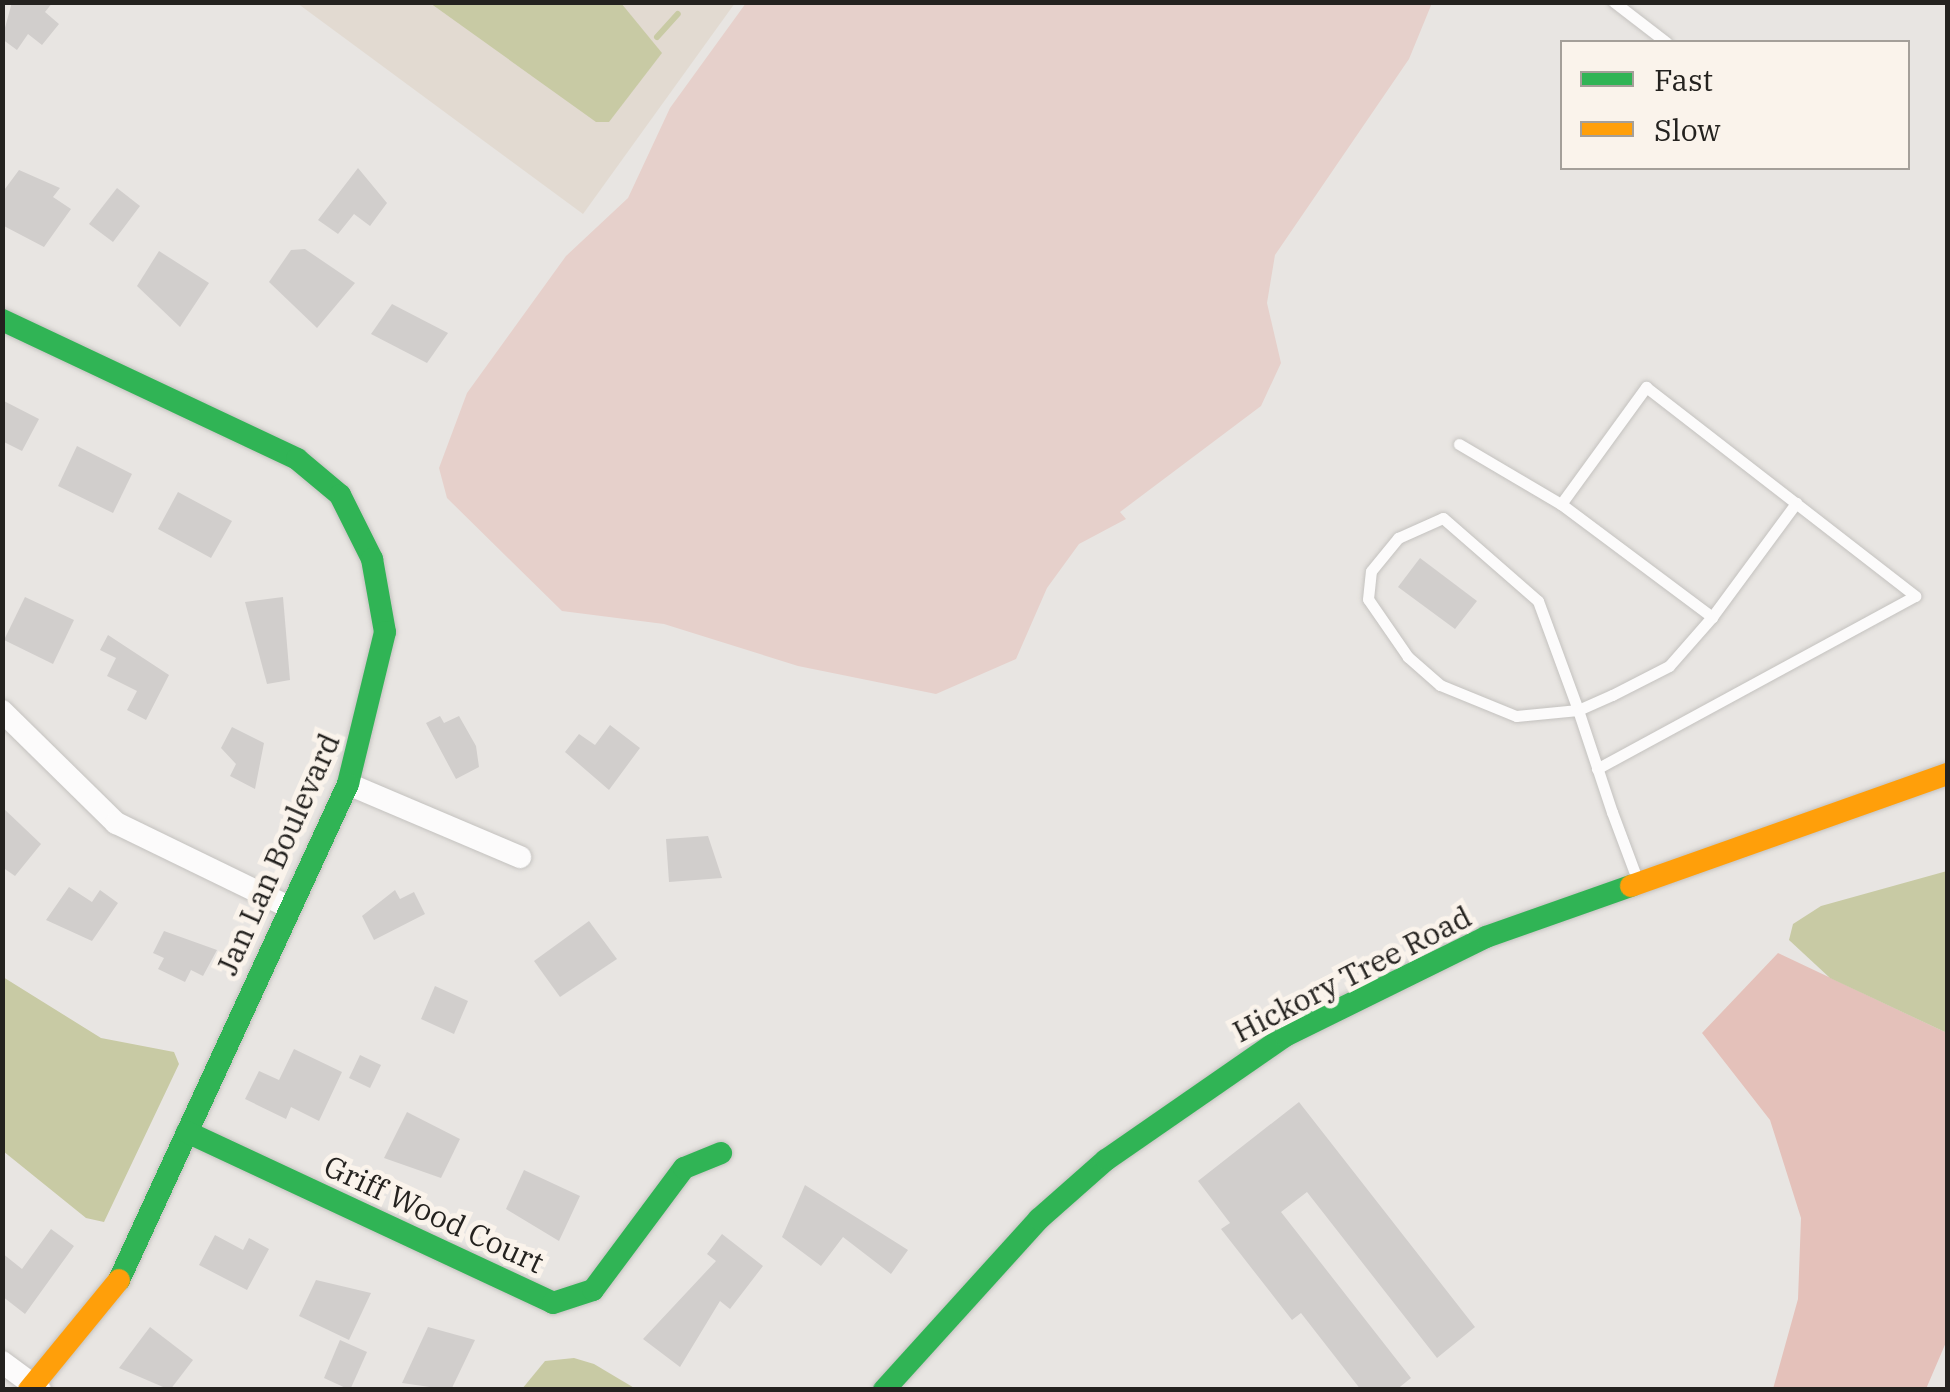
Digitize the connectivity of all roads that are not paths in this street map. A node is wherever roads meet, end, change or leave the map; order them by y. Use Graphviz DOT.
graph roads {
  1 [pos="1614,2"];
  2 [pos="1663,40"];
  3 [pos="2,320"];
  4 [pos="1458,444"];
  5 [pos="1562,504"];
  6 [pos="1796,504"];
  7 [pos="1712,617"];
  8 [pos="1578,710"];
  9 [pos="2,711"];
  10 [pos="1598,769"];
  11 [pos="1948,774"];
  12 [pos="348,784"];
  13 [pos="520,857"];
  14 [pos="1638,883"];
  15 [pos="287,906"];
  16 [pos="187,1132"];
  17 [pos="720,1154"];
  18 [pos="2,1362"];
  19 [pos="34,1388"];
  20 [pos="884,1390"];
  1 -- 2 [label="lane"];
  3 -- 12 [label="street, Jan Lan Boulevard"];
  4 -- 5 [label="lane"];
  5 -- 6 [label="lane"];
  5 -- 7 [label="lane"];
  6 -- 7 [label="lane"];
  6 -- 10 [label="lane"];
  7 -- 8 [label="lane"];
  8 -- 8 [label="lane"];
  8 -- 10 [label="lane"];
  9 -- 15 [label="street"];
  10 -- 14 [label="lane"];
  11 -- 14 [label="street, Hickory Tree Road"];
  12 -- 13 [label="street"];
  12 -- 15 [label="street, Jan Lan Boulevard"];
  14 -- 20 [label="street, Hickory Tree Road"];
  15 -- 16 [label="street, Jan Lan Boulevard"];
  16 -- 17 [label="street, Griff Wood Court"];
  16 -- 19 [label="street, Jan Lan Boulevard"];
  18 -- 19 [label="street"];
}
